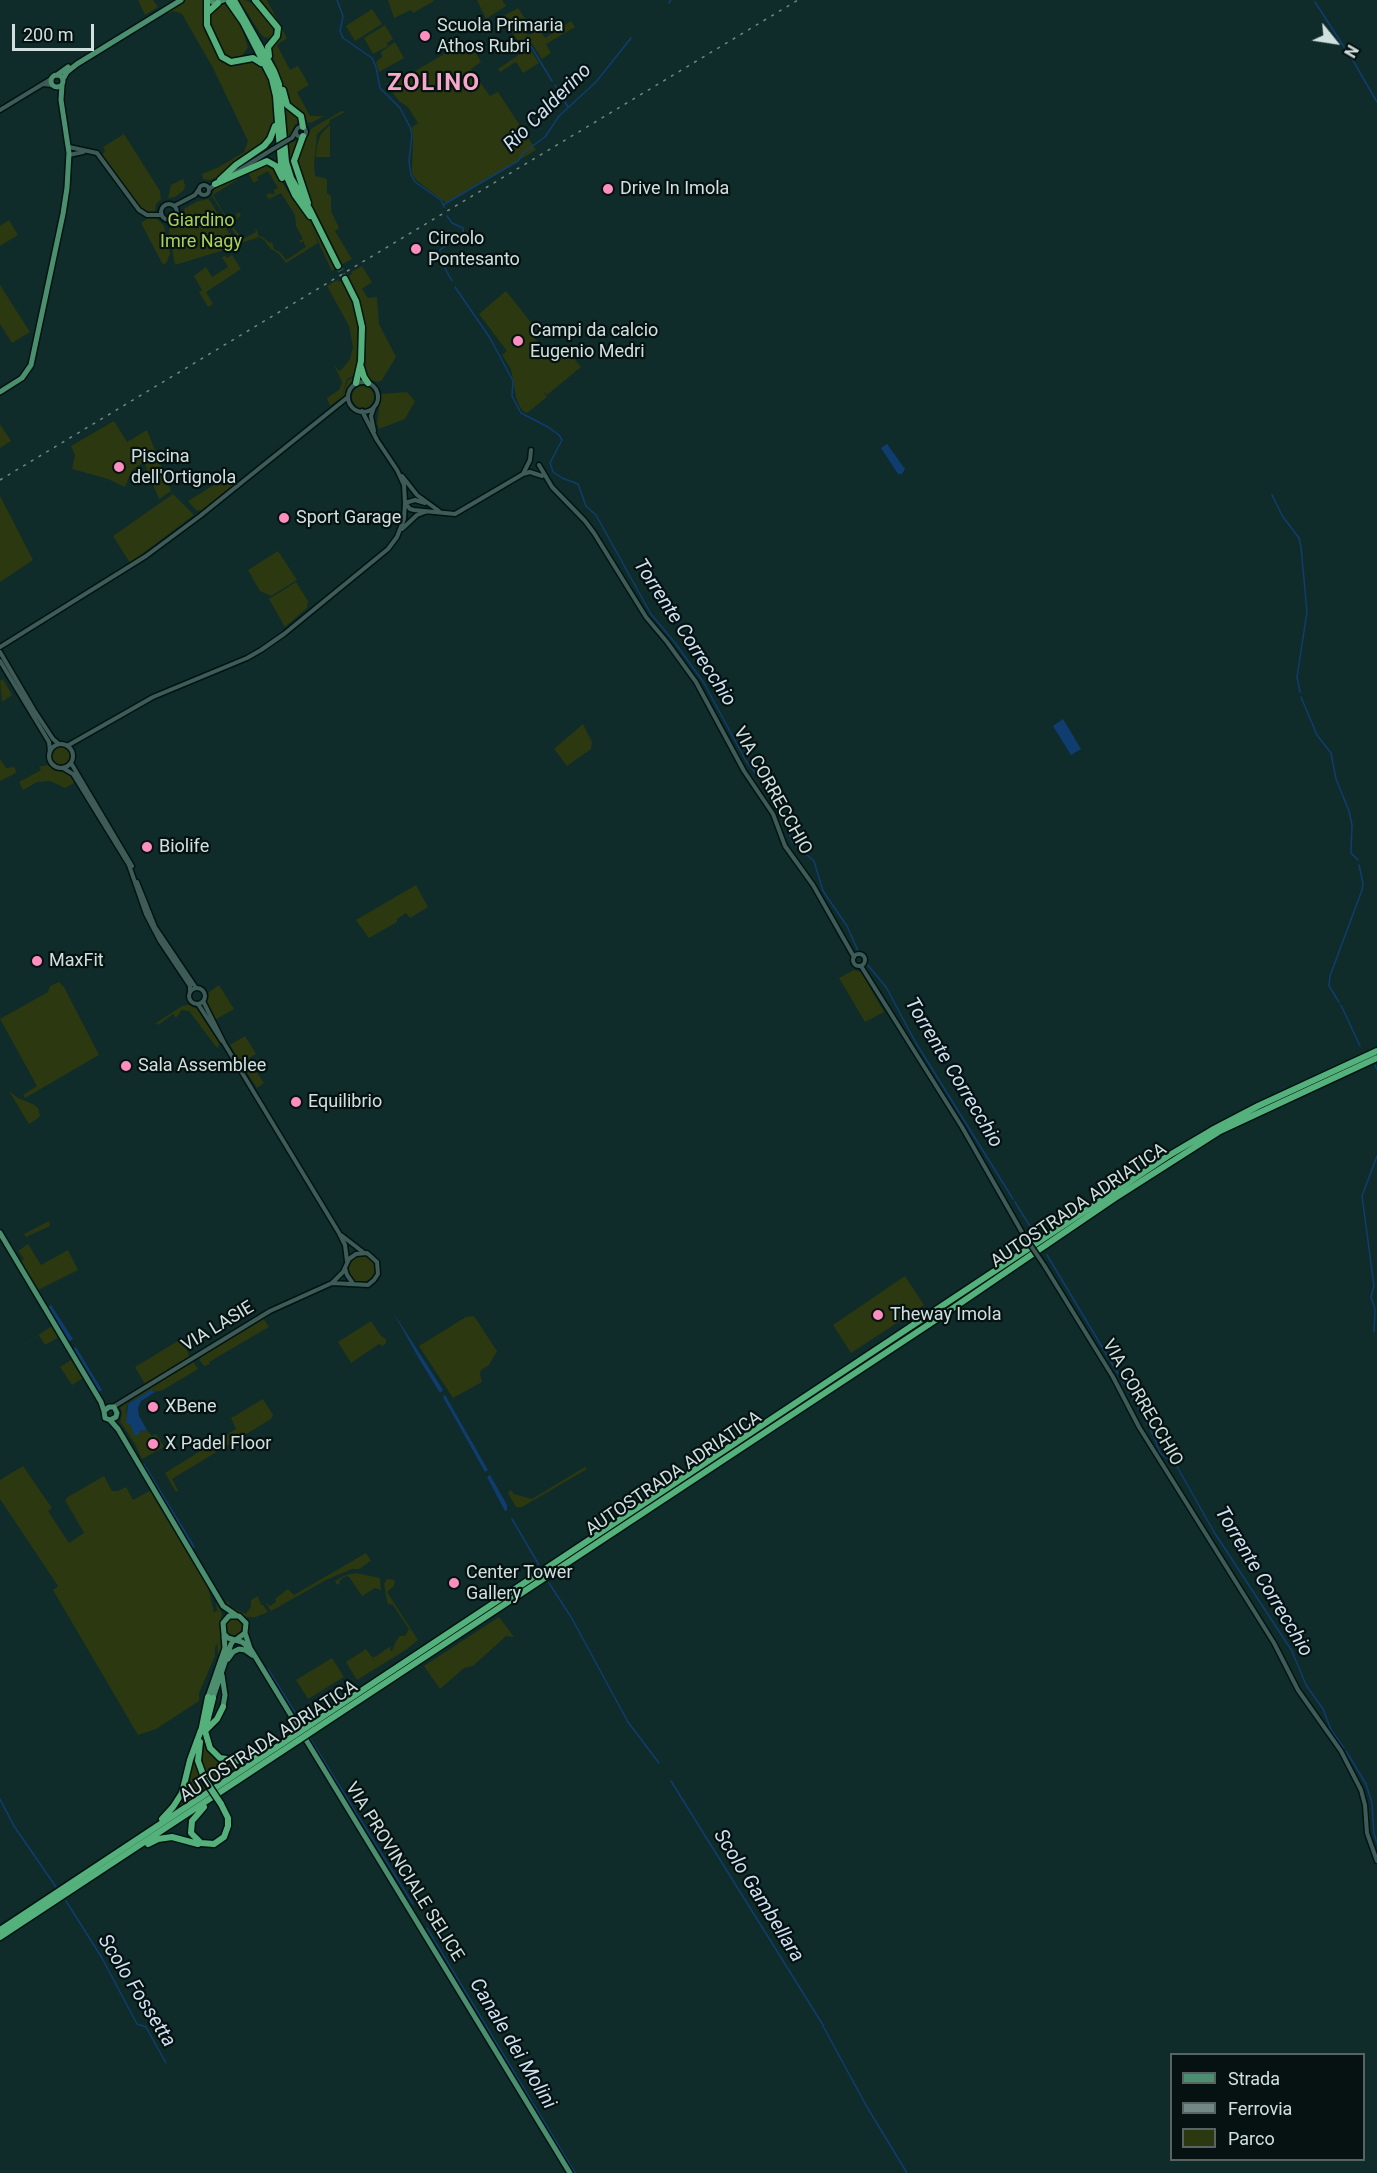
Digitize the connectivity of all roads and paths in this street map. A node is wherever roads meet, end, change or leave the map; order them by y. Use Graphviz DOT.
graph roads {
  1 [pos="176,0"];
  2 [pos="181,0"];
  3 [pos="207,0"];
  4 [pos="255,0"];
  5 [pos="226,1"];
  6 [pos="207,13"];
  7 [pos="245,21"];
  8 [pos="273,40"];
  9 [pos="243,58"];
  10 [pos="274,74"];
  11 [pos="57,75"];
  12 [pos="63,82"];
  13 [pos="53,83"];
  14 [pos="61,100"];
  15 [pos="0,110"];
  16 [pos="277,113"];
  17 [pos="300,129"];
  18 [pos="301,136"];
  19 [pos="291,139"];
  20 [pos="86,151"];
  21 [pos="69,152"];
  22 [pos="215,184"];
  23 [pos="208,188"];
  24 [pos="200,189"];
  25 [pos="203,195"];
  26 [pos="176,208"];
  27 [pos="306,209"];
  28 [pos="161,213"];
  29 [pos="338,266"];
  30 [pos="345,279"];
  31 [pos="361,361"];
  32 [pos="356,383"];
  33 [pos="368,383"];
  34 [pos="0,392"];
  35 [pos="348,397"];
  36 [pos="376,402"];
  37 [pos="350,404"];
  38 [pos="332,411"];
  39 [pos="362,411"];
  40 [pos="377,440"];
  41 [pos="531,450"];
  42 [pos="398,470"];
  43 [pos="528,471"];
  44 [pos="545,478"];
  45 [pos="405,503"];
  46 [pos="434,507"];
  47 [pos="428,511"];
  48 [pos="440,511"];
  49 [pos="400,531"];
  50 [pos="0,650"];
  51 [pos="0,661"];
  52 [pos="76,742"];
  53 [pos="59,744"];
  54 [pos="67,746"];
  55 [pos="71,750"];
  56 [pos="50,752"];
  57 [pos="71,762"];
  58 [pos="63,768"];
  59 [pos="854,957"];
  60 [pos="861,966"];
  61 [pos="196,988"];
  62 [pos="190,991"];
  63 [pos="203,1001"];
  64 [pos="198,1004"];
  65 [pos="224,1043"];
  66 [pos="1377,1051"];
  67 [pos="1377,1058"];
  68 [pos="0,1233"];
  69 [pos="339,1233"];
  70 [pos="364,1253"];
  71 [pos="347,1262"];
  72 [pos="345,1268"];
  73 [pos="332,1283"];
  74 [pos="355,1284"];
  75 [pos="112,1412"];
  76 [pos="223,1606"];
  77 [pos="236,1615"];
  78 [pos="224,1620"];
  79 [pos="245,1633"];
  80 [pos="224,1634"];
  81 [pos="236,1640"];
  82 [pos="250,1648"];
  83 [pos="256,1658"];
  84 [pos="222,1670"];
  85 [pos="210,1698"];
  86 [pos="223,1707"];
  87 [pos="312,1728"];
  88 [pos="203,1731"];
  89 [pos="297,1737"];
  90 [pos="292,1744"];
  91 [pos="222,1803"];
  92 [pos="138,1839"];
  93 [pos="1377,1861"];
  94 [pos="86,1881"];
  95 [pos="0,1930"];
  96 [pos="0,1937"];
  97 [pos="570,2173"];
  1 -- 11 [label="main road"];
  2 -- 12 [label="main road"];
  3 -- 5 [label="main road"];
  3 -- 6 [label="highway"];
  4 -- 8 [label="highway"];
  5 -- 6 [label="highway"];
  5 -- 7 [label="highway"];
  6 -- 9 [label="highway"];
  7 -- 8 [label="highway"];
  7 -- 9 [label="highway"];
  7 -- 10 [label="highway"];
  8 -- 10 [label="highway"];
  9 -- 10 [label="highway"];
  10 -- 16 [label="highway"];
  10 -- 17 [label="highway"];
  10 -- 27 [label="highway"];
  11 -- 12 [label="main road"];
  11 -- 13 [label="main road"];
  12 -- 13 [label="main road"];
  12 -- 14 [label="main road"];
  13 -- 14 [label="main road"];
  13 -- 15 [label="street"];
  14 -- 21 [label="main road"];
  16 -- 22 [label="highway"];
  16 -- 27 [label="highway"];
  17 -- 18 [label="street"];
  17 -- 18 [label="street"];
  17 -- 19 [label="street"];
  18 -- 19 [label="street"];
  18 -- 27 [label="highway"];
  19 -- 22 [label="street, bridge"];
  20 -- 21 [label="street"];
  20 -- 21 [label="street"];
  20 -- 28 [label="street"];
  21 -- 34 [label="main road"];
  22 -- 23 [label="street"];
  22 -- 27 [label="highway"];
  23 -- 24 [label="street"];
  23 -- 25 [label="street"];
  24 -- 25 [label="street"];
  24 -- 26 [label="street"];
  25 -- 26 [label="street"];
  26 -- 28 [label="street"];
  26 -- 28 [label="street"];
  27 -- 29 [label="highway"];
  30 -- 31 [label="highway"];
  31 -- 32 [label="highway"];
  31 -- 33 [label="highway"];
  32 -- 33 [label="street"];
  32 -- 35 [label="street"];
  33 -- 36 [label="street"];
  35 -- 37 [label="street"];
  35 -- 38 [label="street"];
  36 -- 39 [label="street"];
  36 -- 40 [label="street"];
  37 -- 38 [label="street"];
  37 -- 39 [label="street"];
  38 -- 50 [label="street"];
  39 -- 40 [label="street"];
  40 -- 42 [label="street"];
  41 -- 43 [label="street"];
  42 -- 45 [label="street"];
  42 -- 46 [label="street"];
  43 -- 44 [label="street"];
  43 -- 44 [label="street, VIA CORRECCHIO"];
  43 -- 48 [label="street"];
  44 -- 59 [label="street, VIA CORRECCHIO"];
  45 -- 46 [label="street"];
  45 -- 47 [label="street"];
  45 -- 49 [label="street"];
  46 -- 48 [label="street"];
  47 -- 48 [label="street"];
  47 -- 49 [label="street"];
  49 -- 52 [label="street"];
  50 -- 53 [label="street"];
  51 -- 56 [label="street"];
  52 -- 54 [label="street"];
  52 -- 55 [label="street"];
  53 -- 54 [label="street"];
  53 -- 56 [label="street"];
  54 -- 55 [label="street"];
  55 -- 57 [label="street"];
  56 -- 58 [label="street"];
  57 -- 58 [label="street"];
  57 -- 61 [label="street"];
  58 -- 62 [label="street"];
  59 -- 60 [label="street, VIA CORRECCHIO"];
  59 -- 60 [label="street, VIA CORRECCHIO"];
  60 -- 93 [label="street, VIA CORRECCHIO, bridge"];
  61 -- 62 [label="street"];
  61 -- 63 [label="street"];
  62 -- 64 [label="street"];
  63 -- 64 [label="street"];
  63 -- 65 [label="street"];
  64 -- 65 [label="street"];
  65 -- 69 [label="street"];
  66 -- 87 [label="highway, AUTOSTRADA ADRIATICA"];
  67 -- 87 [label="highway, AUTOSTRADA ADRIATICA"];
  68 -- 75 [label="main road, VIA PROVINCIALE SELICE"];
  69 -- 70 [label="street"];
  69 -- 71 [label="street"];
  70 -- 71 [label="street"];
  70 -- 74 [label="street"];
  71 -- 72 [label="street, VIA LASIE"];
  72 -- 73 [label="street, VIA LASIE"];
  72 -- 74 [label="street"];
  73 -- 74 [label="street, VIA LASIE"];
  73 -- 75 [label="street, VIA LASIE"];
  75 -- 76 [label="main road, VIA PROVINCIALE SELICE"];
  76 -- 77 [label="main road, VIA PROVINCIALE SELICE"];
  76 -- 78 [label="main road, VIA PROVINCIALE SELICE"];
  77 -- 78 [label="main road"];
  77 -- 79 [label="main road, VIA PROVINCIALE SELICE"];
  78 -- 80 [label="main road, VIA PROVINCIALE SELICE"];
  79 -- 81 [label="main road"];
  79 -- 82 [label="main road, VIA PROVINCIALE SELICE"];
  80 -- 81 [label="main road, VIA PROVINCIALE SELICE"];
  80 -- 85 [label="main road"];
  81 -- 82 [label="main road, VIA PROVINCIALE SELICE"];
  81 -- 84 [label="main road"];
  82 -- 83 [label="main road, VIA PROVINCIALE SELICE"];
  83 -- 84 [label="main road"];
  83 -- 97 [label="main road, VIA PROVINCIALE SELICE"];
  84 -- 85 [label="main road"];
  84 -- 86 [label="main road"];
  85 -- 88 [label="highway"];
  86 -- 88 [label="highway"];
  87 -- 89 [label="highway, AUTOSTRADA ADRIATICA, bridge"];
  88 -- 89 [label="highway"];
  88 -- 91 [label="highway, bridge"];
  88 -- 92 [label="highway"];
  89 -- 90 [label="highway, AUTOSTRADA ADRIATICA"];
  89 -- 92 [label="highway, AUTOSTRADA ADRIATICA"];
  90 -- 91 [label="highway"];
  90 -- 94 [label="highway, AUTOSTRADA ADRIATICA"];
  91 -- 94 [label="highway"];
  92 -- 95 [label="highway, AUTOSTRADA ADRIATICA"];
  94 -- 96 [label="highway, AUTOSTRADA ADRIATICA"];
}
